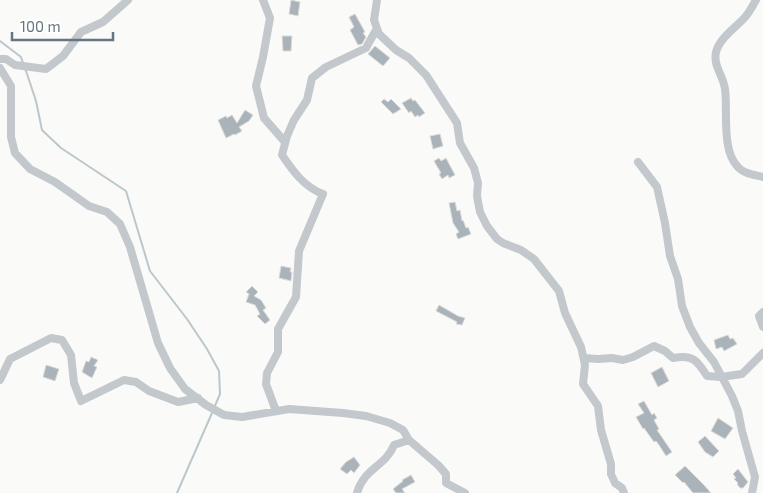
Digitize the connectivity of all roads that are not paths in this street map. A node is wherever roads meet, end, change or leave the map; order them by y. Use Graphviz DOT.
graph roads {
  1 [pos="128,0"];
  2 [pos="263,0"];
  3 [pos="377,0"];
  4 [pos="756,0"];
  5 [pos="376,30"];
  6 [pos="0,59"];
  7 [pos="0,68"];
  8 [pos="286,142"];
  9 [pos="638,162"];
  10 [pos="763,177"];
  11 [pos="763,312"];
  12 [pos="763,327"];
  13 [pos="763,353"];
  14 [pos="584,358"];
  15 [pos="722,377"];
  16 [pos="0,380"];
  17 [pos="198,398"];
  18 [pos="276,411"];
  19 [pos="409,440"];
  20 [pos="357,493"];
  21 [pos="465,493"];
  22 [pos="624,493"];
  23 [pos="752,493"];
  1 -- 6 [label="street"];
  2 -- 8 [label="street"];
  3 -- 5 [label="street"];
  4 -- 10 [label="street"];
  5 -- 8 [label="street"];
  5 -- 14 [label="street"];
  7 -- 17 [label="street"];
  8 -- 18 [label="street"];
  9 -- 15 [label="street"];
  11 -- 12 [label="street"];
  13 -- 15 [label="street"];
  14 -- 15 [label="street"];
  14 -- 22 [label="street"];
  15 -- 23 [label="street"];
  16 -- 17 [label="street"];
  17 -- 18 [label="street"];
  18 -- 19 [label="street"];
  19 -- 20 [label="street"];
  19 -- 21 [label="street"];
}
